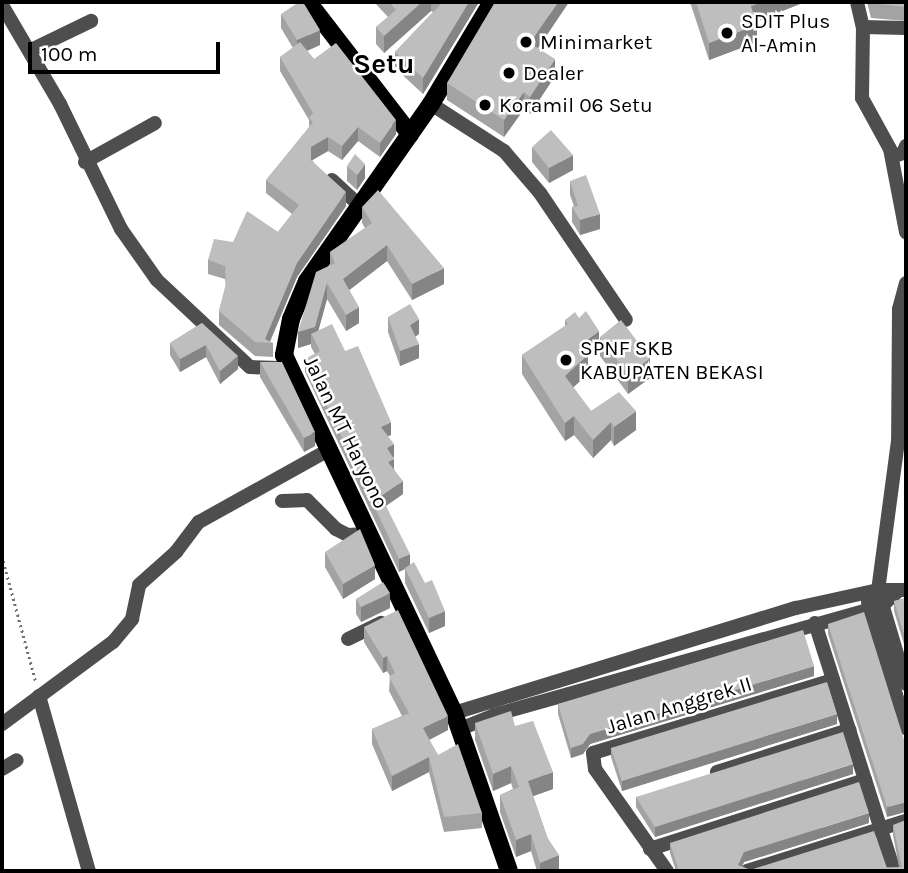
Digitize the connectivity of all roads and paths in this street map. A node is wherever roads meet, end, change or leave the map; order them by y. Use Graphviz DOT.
graph roads {
  1 [pos="308,2"];
  2 [pos="492,2"];
  3 [pos="858,2"];
  4 [pos="2,5"];
  5 [pos="91,21"];
  6 [pos="863,27"];
  7 [pos="906,28"];
  8 [pos="31,50"];
  9 [pos="431,104"];
  10 [pos="155,123"];
  11 [pos="410,134"];
  12 [pos="906,146"];
  13 [pos="892,157"];
  14 [pos="85,162"];
  15 [pos="318,167"];
  16 [pos="359,205"];
  17 [pos="906,232"];
  18 [pos="906,283"];
  19 [pos="626,320"];
  20 [pos="286,367"];
  21 [pos="902,441"];
  22 [pos="330,449"];
  23 [pos="282,501"];
  24 [pos="370,534"];
  25 [pos="2,556"];
  26 [pos="872,591"];
  27 [pos="901,591"];
  28 [pos="876,608"];
  29 [pos="407,610"];
  30 [pos="815,623"];
  31 [pos="348,639"];
  32 [pos="833,680"];
  33 [pos="906,684"];
  34 [pos="39,696"];
  35 [pos="457,721"];
  36 [pos="2,724"];
  37 [pos="906,728"];
  38 [pos="849,730"];
  39 [pos="17,760"];
  40 [pos="2,769"];
  41 [pos="697,778"];
  42 [pos="865,780"];
  43 [pos="906,821"];
  44 [pos="882,829"];
  45 [pos="650,849"];
  46 [pos="89,871"];
  47 [pos="509,871"];
  48 [pos="667,871"];
  49 [pos="747,871"];
  50 [pos="894,871"];
  1 -- 11 [label="main road"];
  2 -- 9 [label="main road, Jalan MT Haryono"];
  3 -- 6 [label="street"];
  4 -- 8 [label="street"];
  5 -- 8 [label="street"];
  6 -- 7 [label="street"];
  6 -- 13 [label="street"];
  8 -- 14 [label="street"];
  9 -- 11 [label="main road, Jalan MT Haryono"];
  9 -- 19 [label="street"];
  10 -- 14 [label="street"];
  11 -- 16 [label="main road, Jalan MT Haryono"];
  12 -- 13 [label="street"];
  13 -- 17 [label="street"];
  14 -- 20 [label="street"];
  15 -- 16 [label="street"];
  16 -- 20 [label="main road, Jalan MT Haryono"];
  18 -- 21 [label="street"];
  20 -- 22 [label="main road, Jalan MT Haryono"];
  21 -- 26 [label="street"];
  22 -- 24 [label="main road, Jalan MT Haryono"];
  22 -- 34 [label="street"];
  23 -- 24 [label="street"];
  24 -- 29 [label="main road, Jalan MT Haryono"];
  25 -- 34 [label="path"];
  26 -- 27 [label="street"];
  26 -- 28 [label="street"];
  26 -- 35 [label="street"];
  27 -- 28 [label="street"];
  28 -- 30 [label="street"];
  28 -- 33 [label="street"];
  28 -- 37 [label="street"];
  29 -- 31 [label="street"];
  29 -- 35 [label="main road, Jalan MT Haryono"];
  30 -- 32 [label="street"];
  30 -- 35 [label="street"];
  32 -- 38 [label="street"];
  32 -- 45 [label="street, Jalan Anggrek II"];
  34 -- 36 [label="street"];
  34 -- 46 [label="street"];
  35 -- 47 [label="main road, Jalan MT Haryono"];
  38 -- 41 [label="street"];
  38 -- 42 [label="street"];
  39 -- 40 [label="street"];
  42 -- 44 [label="street"];
  42 -- 45 [label="street"];
  43 -- 44 [label="street"];
  44 -- 49 [label="street"];
  44 -- 50 [label="street"];
  45 -- 48 [label="street, Jalan Anggrek II"];
}
